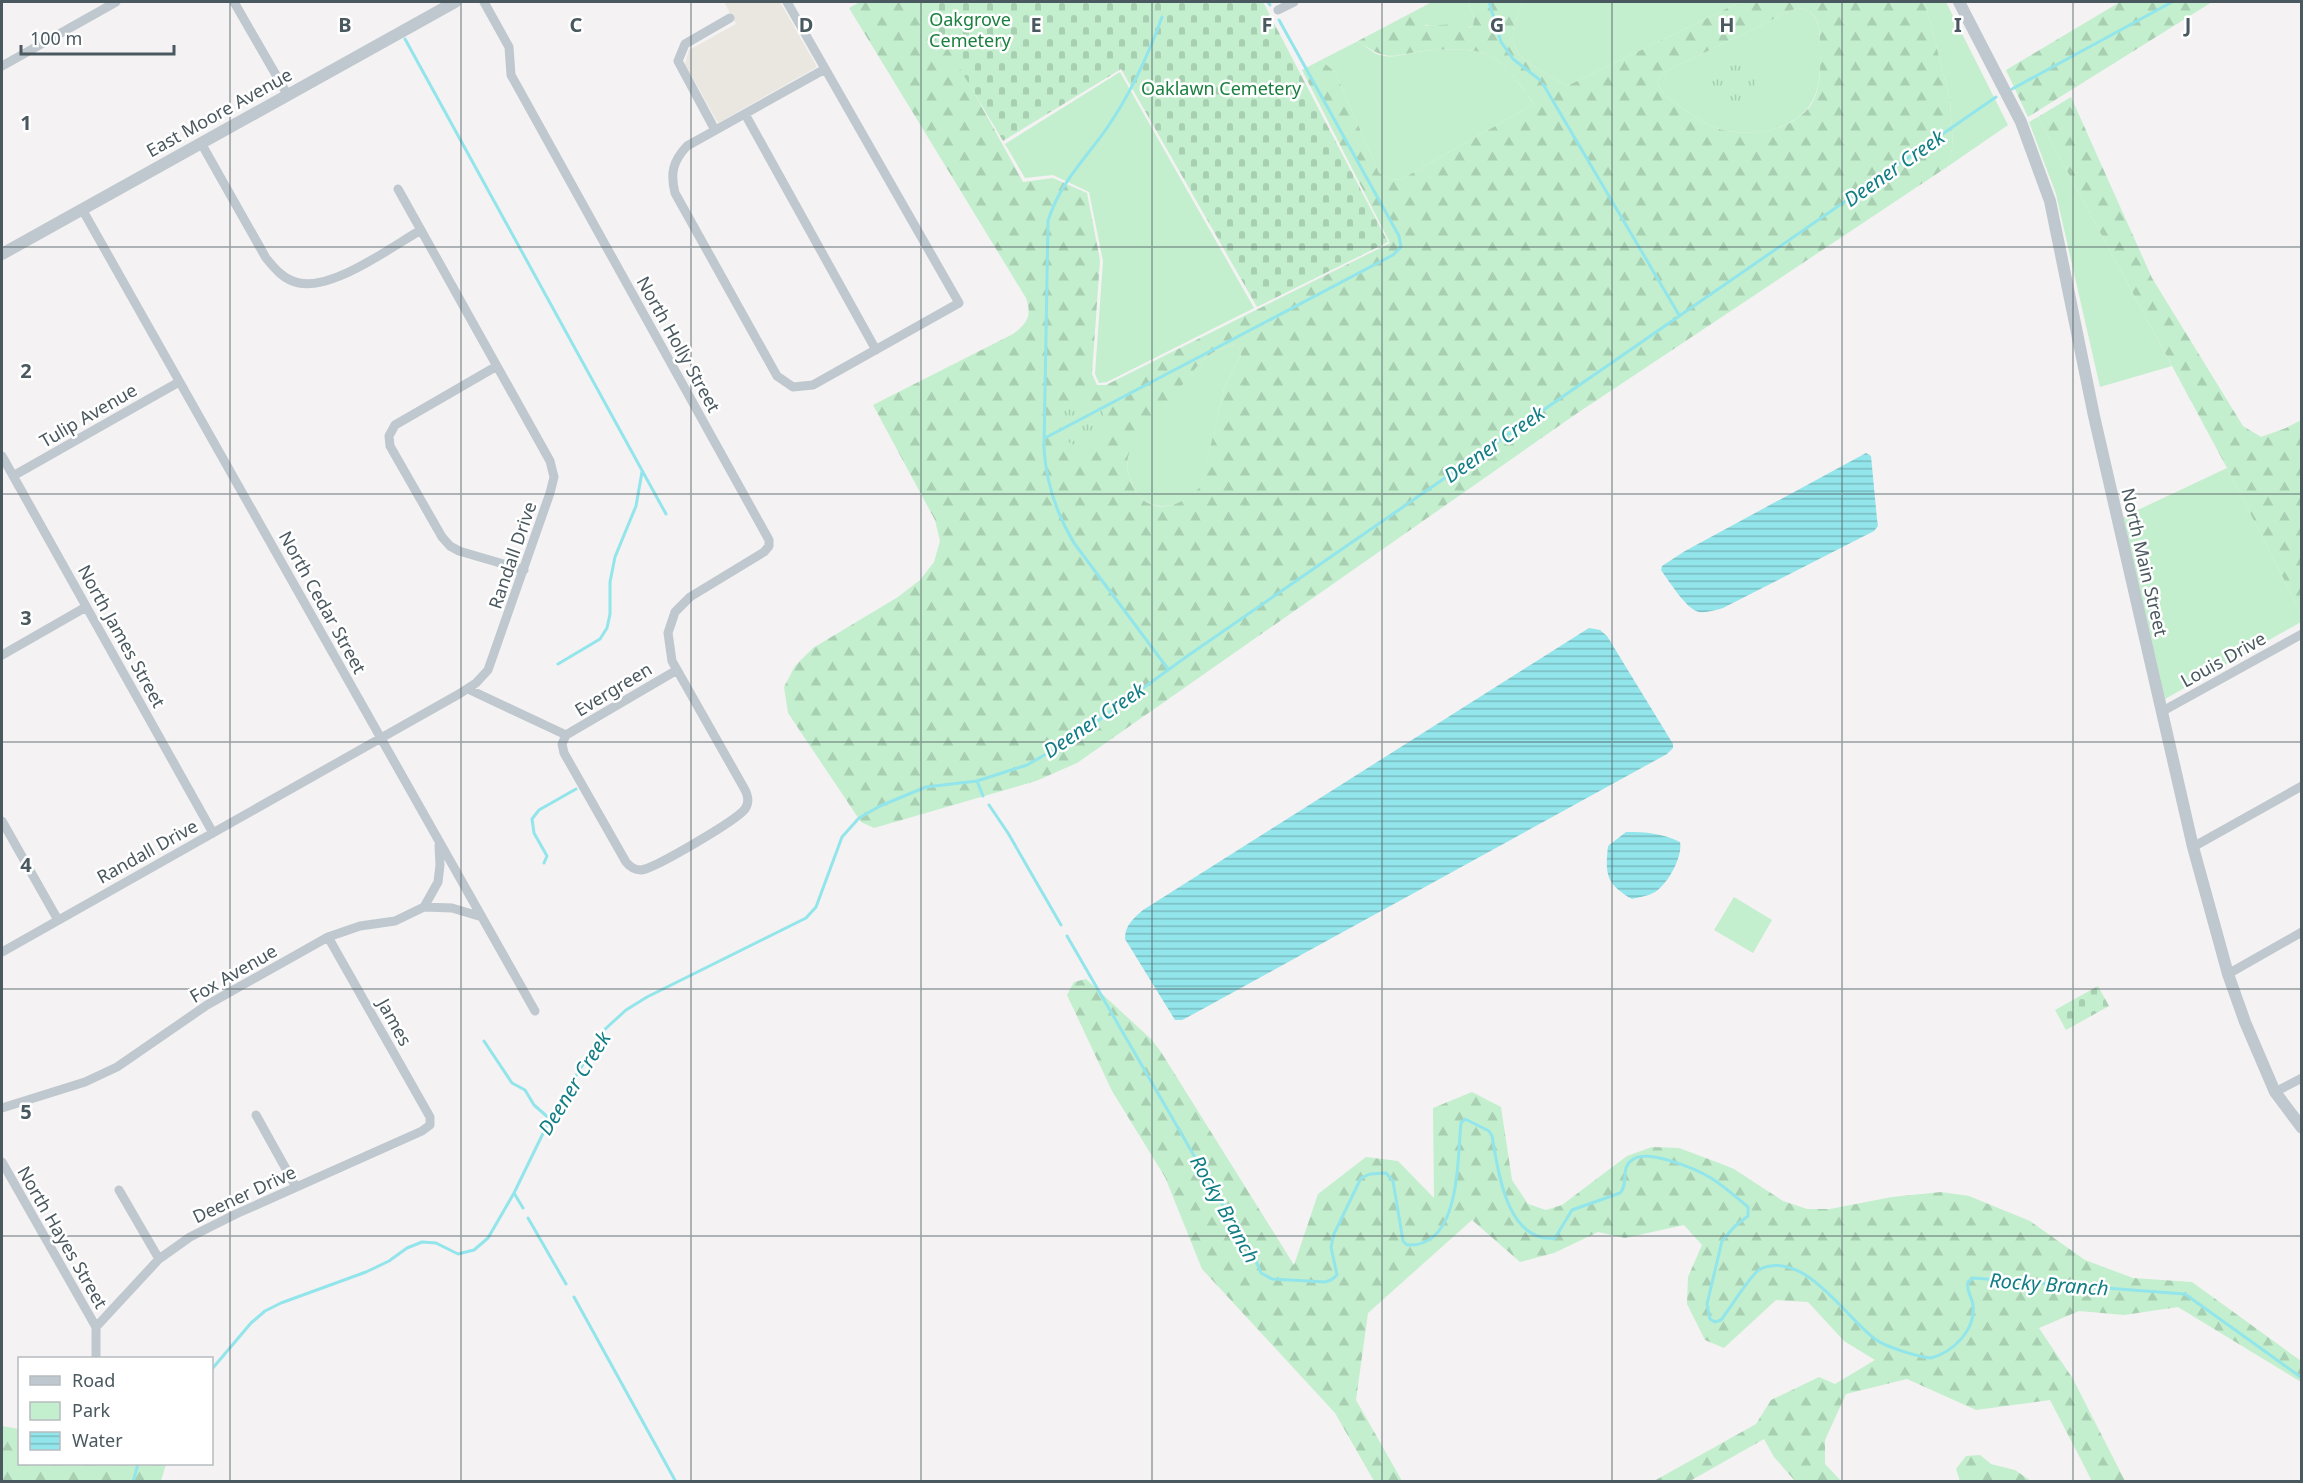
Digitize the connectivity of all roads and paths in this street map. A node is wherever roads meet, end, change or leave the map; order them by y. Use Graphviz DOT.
graph roads {
  1 [pos="116,2"];
  2 [pos="234,2"];
  3 [pos="455,2"];
  4 [pos="484,2"];
  5 [pos="787,2"];
  6 [pos="1294,2"];
  7 [pos="1959,2"];
  8 [pos="1278,10"];
  9 [pos="730,18"];
  10 [pos="2,66"];
  11 [pos="825,69"];
  12 [pos="287,94"];
  13 [pos="745,114"];
  14 [pos="715,130"];
  15 [pos="201,143"];
  16 [pos="398,189"];
  17 [pos="82,209"];
  18 [pos="421,230"];
  19 [pos="2,254"];
  20 [pos="876,350"];
  21 [pos="497,366"];
  22 [pos="179,382"];
  23 [pos="2,456"];
  24 [pos="13,476"];
  25 [pos="524,570"];
  26 [pos="86,607"];
  27 [pos="2301,634"];
  28 [pos="2,655"];
  29 [pos="677,670"];
  30 [pos="468,689"];
  31 [pos="2161,712"];
  32 [pos="566,735"];
  33 [pos="381,738"];
  34 [pos="2301,786"];
  35 [pos="2,821"];
  36 [pos="213,833"];
  37 [pos="439,841"];
  38 [pos="2193,847"];
  39 [pos="424,907"];
  40 [pos="482,917"];
  41 [pos="58,920"];
  42 [pos="2301,932"];
  43 [pos="328,937"];
  44 [pos="2,952"];
  45 [pos="2228,974"];
  46 [pos="535,1011"];
  47 [pos="2301,1078"];
  48 [pos="2275,1092"];
  49 [pos="2,1108"];
  50 [pos="255,1115"];
  51 [pos="430,1125"];
  52 [pos="2301,1128"];
  53 [pos="2,1162"];
  54 [pos="296,1187"];
  55 [pos="119,1190"];
  56 [pos="159,1259"];
  57 [pos="96,1327"];
  58 [pos="96,1357"];
  1 -- 10 [label="street"];
  2 -- 12 [label="street"];
  3 -- 12 [label="street, East Moore Avenue"];
  4 -- 29 [label="street, North Holly Street"];
  5 -- 11 [label="street"];
  6 -- 8 [label="street"];
  7 -- 31 [label="street, North Main Street"];
  9 -- 14 [label="street"];
  11 -- 13 [label="street"];
  11 -- 20 [label="street"];
  12 -- 15 [label="street, East Moore Avenue"];
  13 -- 14 [label="street"];
  13 -- 20 [label="street"];
  14 -- 20 [label="street"];
  15 -- 17 [label="street, East Moore Avenue"];
  15 -- 18 [label="street"];
  16 -- 18 [label="street, Randall Drive"];
  17 -- 19 [label="street, East Moore Avenue"];
  17 -- 22 [label="street, North Cedar Street"];
  18 -- 21 [label="street, Randall Drive"];
  21 -- 25 [label="street, Randall Drive"];
  21 -- 25 [label="street"];
  22 -- 24 [label="street, Tulip Avenue"];
  22 -- 33 [label="street, North Cedar Street"];
  23 -- 24 [label="street, North James Street"];
  24 -- 26 [label="street, North James Street"];
  25 -- 30 [label="street, Randall Drive"];
  26 -- 28 [label="street"];
  26 -- 36 [label="street, North James Street"];
  27 -- 31 [label="street, Louis Drive"];
  29 -- 32 [label="street, Evergreen"];
  29 -- 32 [label="street"];
  30 -- 32 [label="street"];
  30 -- 33 [label="street, Randall Drive"];
  31 -- 38 [label="street, North Main Street"];
  33 -- 36 [label="street, Randall Drive"];
  33 -- 37 [label="street, North Cedar Street"];
  34 -- 38 [label="street"];
  35 -- 41 [label="street"];
  36 -- 41 [label="street, Randall Drive"];
  37 -- 39 [label="street"];
  37 -- 40 [label="street, North Cedar Street"];
  38 -- 45 [label="street, North Main Street"];
  39 -- 40 [label="street"];
  39 -- 43 [label="street, Fox Avenue"];
  40 -- 46 [label="street, North Cedar Street"];
  41 -- 44 [label="street, Randall Drive"];
  42 -- 45 [label="street"];
  43 -- 49 [label="street, Fox Avenue"];
  43 -- 51 [label="street, James"];
  45 -- 48 [label="street, North Main Street"];
  47 -- 48 [label="street"];
  48 -- 52 [label="street, North Main Street"];
  50 -- 54 [label="street"];
  51 -- 54 [label="street, Deener Drive"];
  53 -- 57 [label="street, North Hayes Street"];
  54 -- 56 [label="street, Deener Drive"];
  55 -- 56 [label="street"];
  56 -- 57 [label="street, Deener Drive"];
  57 -- 58 [label="street"];
}
